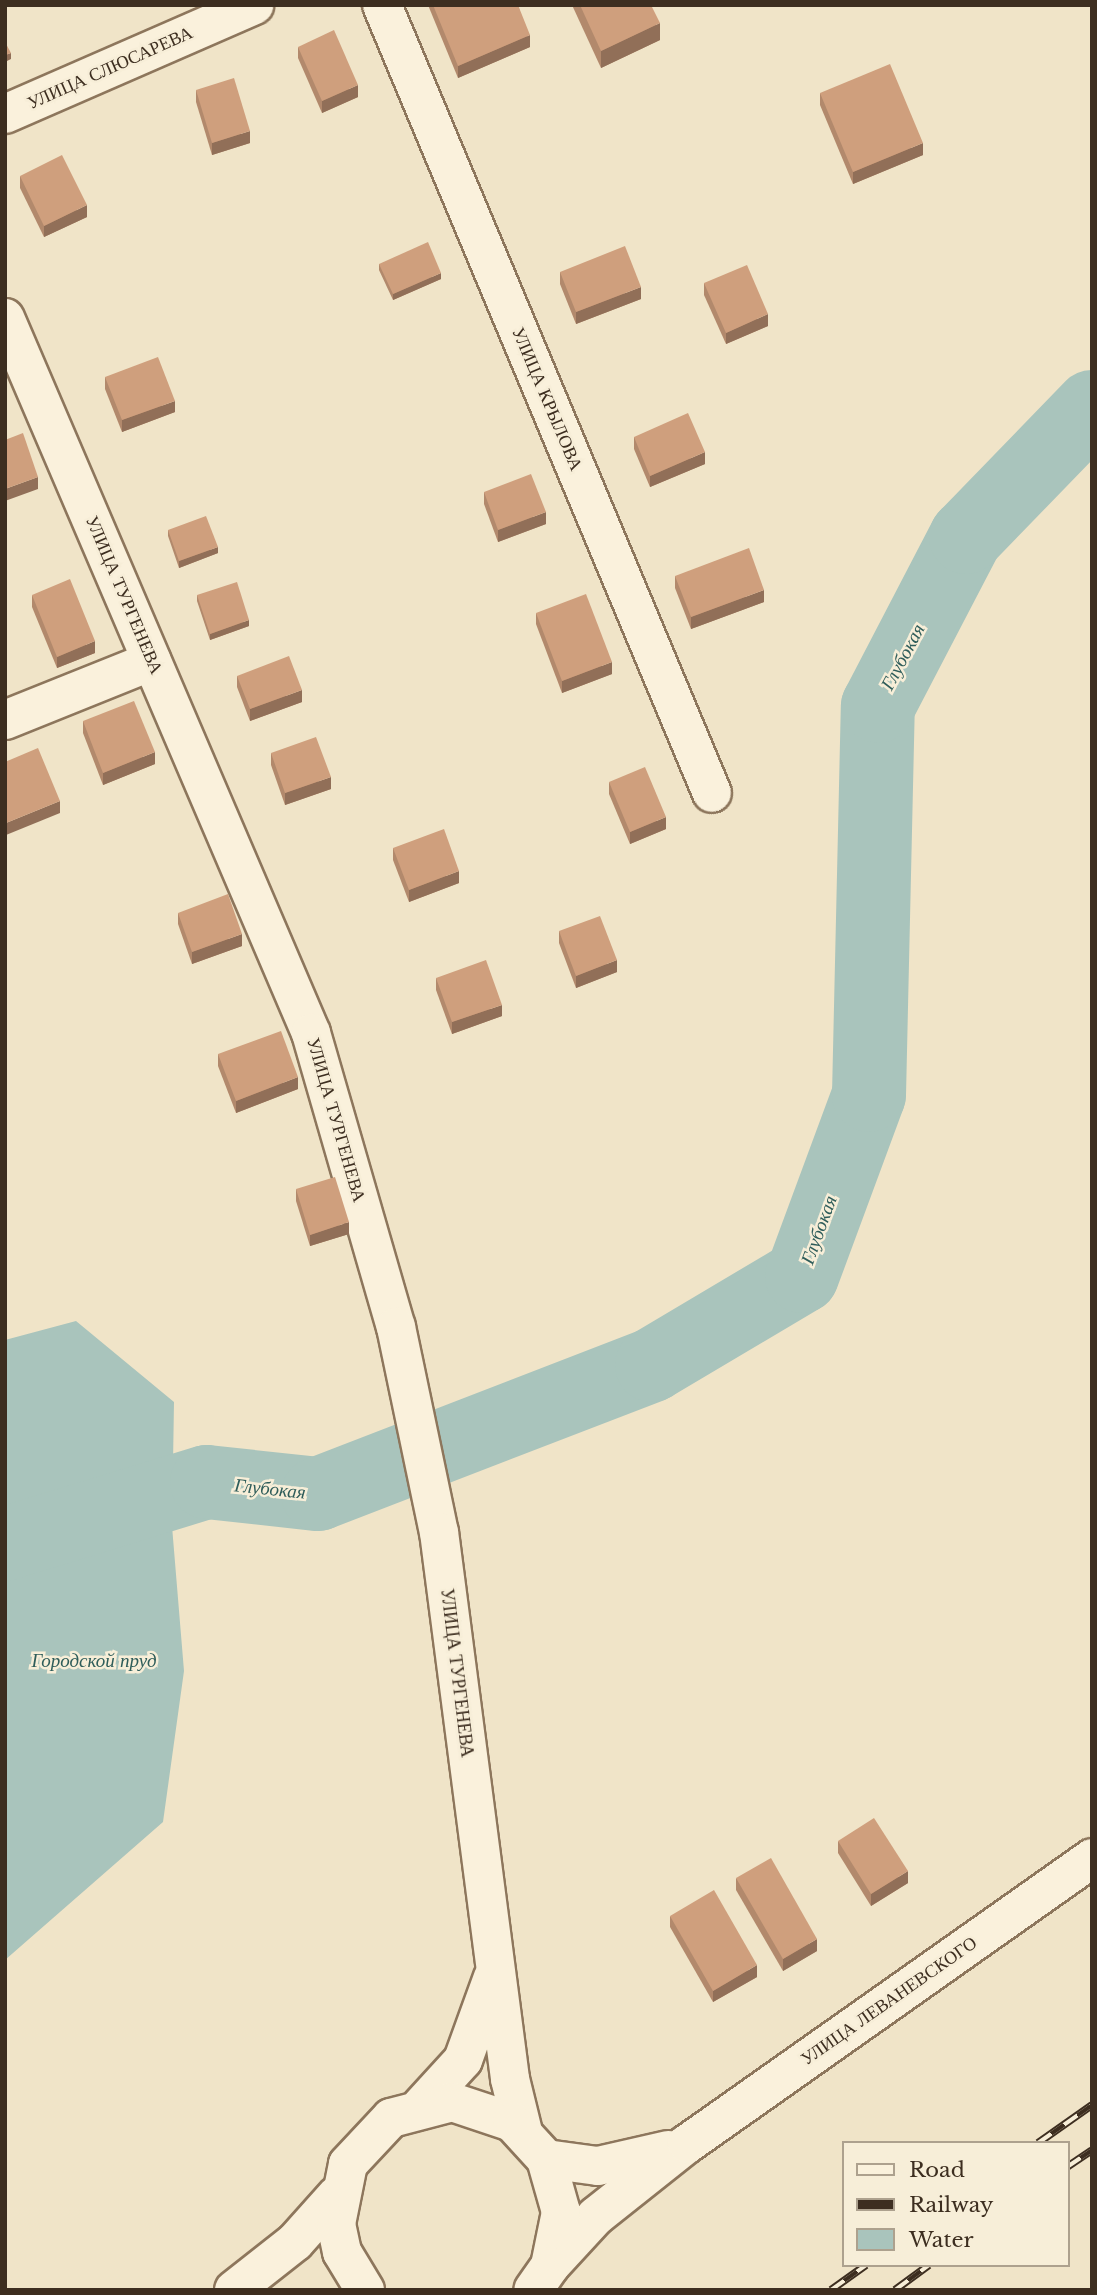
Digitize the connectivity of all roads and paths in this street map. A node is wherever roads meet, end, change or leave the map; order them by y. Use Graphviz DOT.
graph roads {
  1 [pos="254,5"];
  2 [pos="382,5"];
  3 [pos="5,114"];
  4 [pos="5,318"];
  5 [pos="152,661"];
  6 [pos="5,720"];
  7 [pos="712,793"];
  8 [pos="1092,1858"];
  9 [pos="495,1972"];
  10 [pos="421,2106"];
  11 [pos="687,2144"];
  12 [pos="535,2145"];
  13 [pos="337,2195"];
  14 [pos="541,2278"];
  15 [pos="234,2290"];
  16 [pos="365,2290"];
  1 -- 3 [label="main road, УЛИЦА СЛЮСАРЕВА"];
  2 -- 7 [label="main road, УЛИЦА КРЫЛОВА"];
  4 -- 5 [label="main road, УЛИЦА ТУРГЕНЕВА"];
  5 -- 6 [label="main road"];
  5 -- 9 [label="main road, УЛИЦА ТУРГЕНЕВА"];
  8 -- 11 [label="main road, УЛИЦА ЛЕВАНЕВСКОГО"];
  9 -- 10 [label="main road, УЛИЦА ТУРГЕНЕВА"];
  9 -- 12 [label="main road, УЛИЦА ТУРГЕНЕВА"];
  10 -- 12 [label="main road"];
  10 -- 13 [label="main road"];
  11 -- 12 [label="main road, УЛИЦА ЛЕВАНЕВСКОГО"];
  11 -- 14 [label="main road, УЛИЦА ЛЕВАНЕВСКОГО"];
  12 -- 14 [label="main road, УЛИЦА ТУРГЕНЕВА"];
  13 -- 15 [label="main road"];
  13 -- 16 [label="main road"];
}
